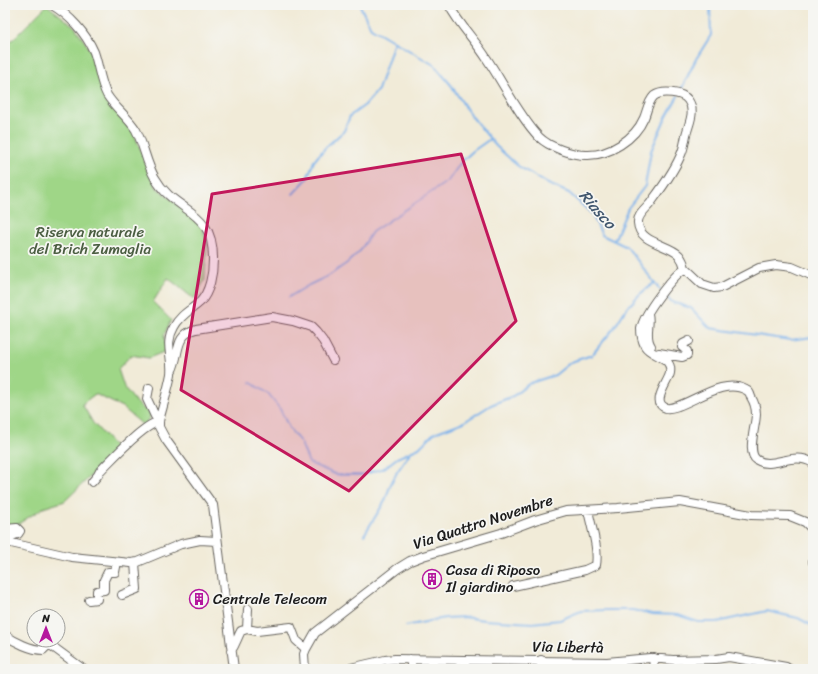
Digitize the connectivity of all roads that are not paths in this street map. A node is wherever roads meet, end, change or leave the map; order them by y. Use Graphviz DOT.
graph roads {
  1 [pos="52,5"];
  2 [pos="449,5"];
  3 [pos="685,268"];
  4 [pos="813,276"];
  5 [pos="648,314"];
  6 [pos="689,340"];
  7 [pos="333,360"];
  8 [pos="171,373"];
  9 [pos="149,388"];
  10 [pos="159,422"];
  11 [pos="813,463"];
  12 [pos="92,482"];
  13 [pos="588,510"];
  14 [pos="5,529"];
  15 [pos="813,530"];
  16 [pos="5,538"];
  17 [pos="217,541"];
  18 [pos="5,543"];
  19 [pos="117,562"];
  20 [pos="135,563"];
  21 [pos="513,586"];
  22 [pos="122,595"];
  23 [pos="89,600"];
  24 [pos="248,608"];
  25 [pos="247,629"];
  26 [pos="5,635"];
  27 [pos="306,649"];
  28 [pos="231,651"];
  29 [pos="654,658"];
  30 [pos="410,659"];
  31 [pos="586,662"];
  32 [pos="541,665"];
  33 [pos="83,669"];
  34 [pos="234,669"];
  35 [pos="304,669"];
  36 [pos="346,669"];
  37 [pos="412,669"];
  38 [pos="591,669"];
  39 [pos="653,669"];
  40 [pos="789,669"];
  1 -- 8 [label="street"];
  2 -- 3 [label="street"];
  3 -- 4 [label="street"];
  3 -- 5 [label="street"];
  5 -- 6 [label="street"];
  5 -- 11 [label="street"];
  7 -- 8 [label="street"];
  8 -- 10 [label="street"];
  9 -- 10 [label="street"];
  10 -- 12 [label="street"];
  10 -- 17 [label="street"];
  13 -- 15 [label="street, Via Quattro Novembre"];
  13 -- 21 [label="street"];
  13 -- 27 [label="street, Via Quattro Novembre"];
  14 -- 16 [label="street"];
  17 -- 20 [label="street"];
  17 -- 28 [label="street"];
  18 -- 19 [label="street"];
  19 -- 20 [label="street"];
  19 -- 23 [label="street"];
  20 -- 22 [label="street"];
  24 -- 25 [label="street"];
  25 -- 27 [label="street"];
  25 -- 28 [label="street"];
  26 -- 33 [label="street"];
  27 -- 35 [label="street, Via Quattro Novembre"];
  28 -- 34 [label="street"];
  29 -- 31 [label="street, Via Libertà"];
  29 -- 39 [label="street"];
  29 -- 40 [label="street, Via Libertà"];
  30 -- 32 [label="street, Via Libertà"];
  30 -- 36 [label="street, Via Libertà"];
  30 -- 37 [label="street"];
  31 -- 32 [label="street, Via Libertà"];
  31 -- 38 [label="street"];
}
